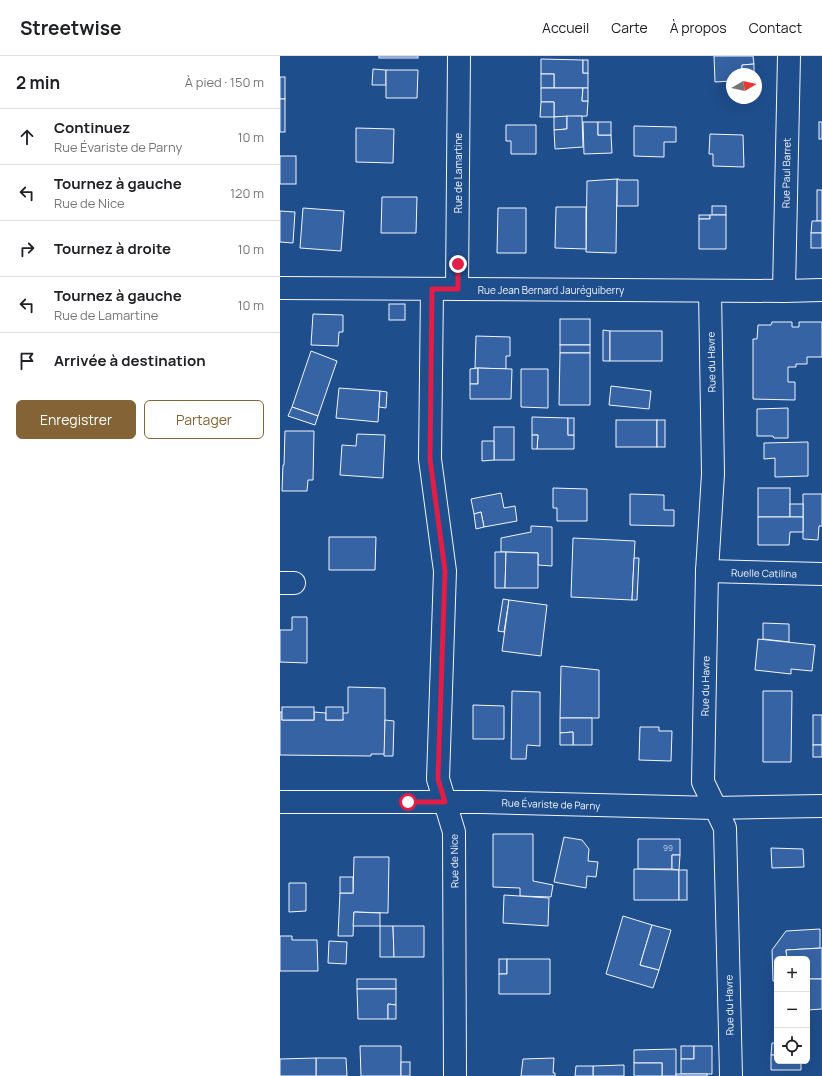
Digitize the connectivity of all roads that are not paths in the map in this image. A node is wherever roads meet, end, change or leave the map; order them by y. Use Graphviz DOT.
graph roads {
  1 [pos="458,56"];
  2 [pos="789,56"];
  3 [pos="280,288"];
  4 [pos="432,289"];
  5 [pos="458,289"];
  6 [pos="710,290"];
  7 [pos="822,290"];
  8 [pos="784,291"];
  9 [pos="707,571"];
  10 [pos="822,574"];
  11 [pos="280,802"];
  12 [pos="445,802"];
  13 [pos="822,806"];
  14 [pos="714,808"];
  15 [pos="455,1076"];
  16 [pos="731,1076"];
  1 -- 5 [label="street, Rue de Lamartine"];
  2 -- 8 [label="street, Rue Paul Barret"];
  3 -- 4 [label="street, Rue Jean Bernard Jauréguiberry"];
  4 -- 5 [label="street, Rue Jean Bernard Jauréguiberry"];
  4 -- 12 [label="street, Rue de Nice"];
  5 -- 6 [label="street, Rue Jean Bernard Jauréguiberry"];
  6 -- 8 [label="street, Rue Jean Bernard Jauréguiberry"];
  6 -- 9 [label="street, Rue du Havre"];
  7 -- 8 [label="street, Rue Jean Bernard Jauréguiberry"];
  9 -- 10 [label="street, Ruelle Catilina"];
  9 -- 14 [label="street, Rue du Havre"];
  11 -- 12 [label="street, Rue Évariste de Parny"];
  12 -- 14 [label="street, Rue Évariste de Parny"];
  12 -- 15 [label="street, Rue de Nice"];
  13 -- 14 [label="street, Rue Évariste de Parny"];
  14 -- 16 [label="street, Rue du Havre"];
}
